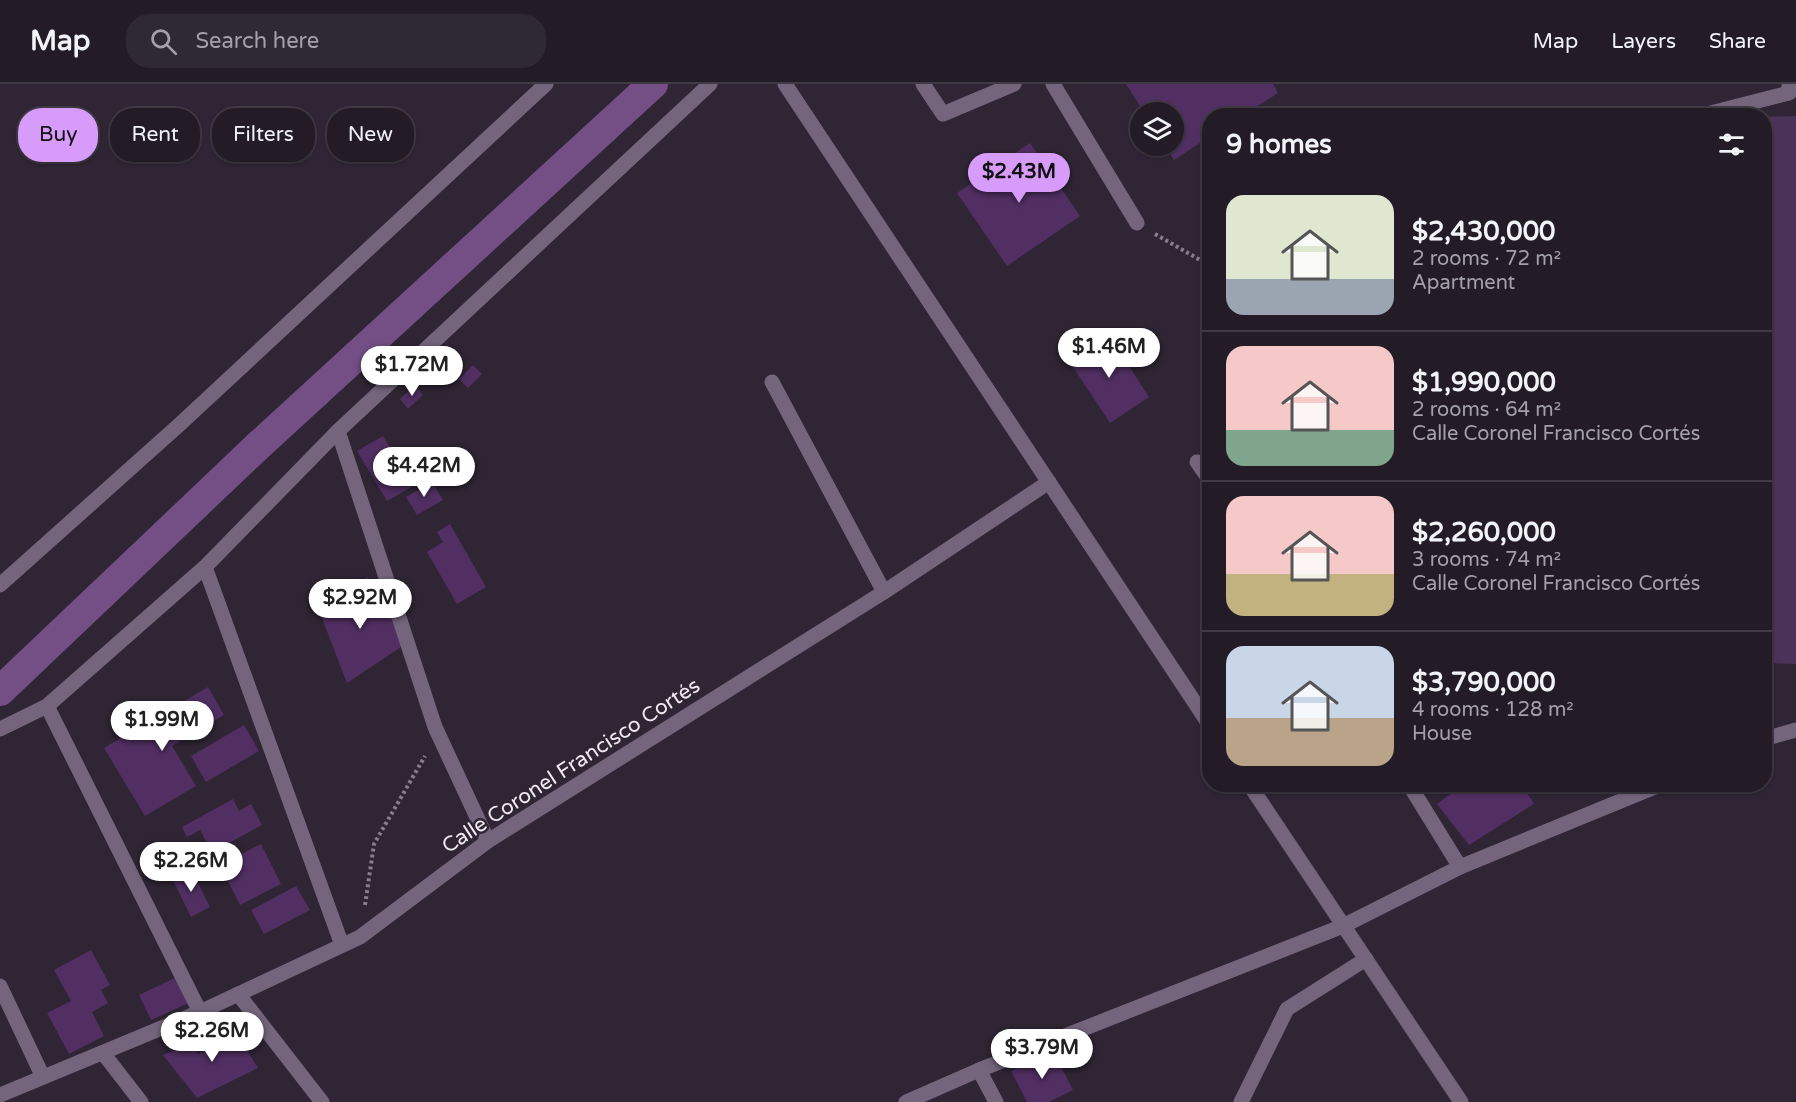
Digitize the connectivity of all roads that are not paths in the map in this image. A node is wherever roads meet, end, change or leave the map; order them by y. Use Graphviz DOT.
graph roads {
  1 [pos="546,84"];
  2 [pos="710,84"];
  3 [pos="785,84"];
  4 [pos="923,84"];
  5 [pos="1014,84"];
  6 [pos="1053,84"];
  7 [pos="1789,84"];
  8 [pos="1730,108"];
  9 [pos="1137,223"];
  10 [pos="772,381"];
  11 [pos="338,431"];
  12 [pos="1197,462"];
  13 [pos="1202,469"];
  14 [pos="1049,483"];
  15 [pos="205,567"];
  16 [pos="0,585"];
  17 [pos="884,592"];
  18 [pos="46,706"];
  19 [pos="1202,713"];
  20 [pos="0,729"];
  21 [pos="1796,730"];
  22 [pos="1772,737"];
  23 [pos="1254,792"];
  24 [pos="1414,792"];
  25 [pos="1643,792"];
  26 [pos="488,841"];
  27 [pos="1460,867"];
  28 [pos="1343,926"];
  29 [pos="342,945"];
  30 [pos="1366,958"];
  31 [pos="0,986"];
  32 [pos="238,994"];
  33 [pos="200,1011"];
  34 [pos="104,1053"];
  35 [pos="980,1070"];
  36 [pos="43,1077"];
  37 [pos="0,1095"];
  38 [pos="141,1102"];
  39 [pos="322,1102"];
  40 [pos="906,1102"];
  41 [pos="996,1102"];
  42 [pos="1241,1102"];
  43 [pos="1461,1102"];
  1 -- 16 [label="street"];
  2 -- 11 [label="street"];
  3 -- 14 [label="street"];
  4 -- 5 [label="street"];
  6 -- 9 [label="street"];
  7 -- 8 [label="street"];
  10 -- 17 [label="street"];
  11 -- 15 [label="street"];
  11 -- 26 [label="street"];
  12 -- 13 [label="street"];
  14 -- 17 [label="street, Calle Coronel Francisco Cortés"];
  14 -- 19 [label="street"];
  15 -- 18 [label="street"];
  15 -- 29 [label="street"];
  17 -- 26 [label="street, Calle Coronel Francisco Cortés"];
  18 -- 20 [label="street"];
  18 -- 33 [label="street"];
  21 -- 22 [label="street"];
  23 -- 28 [label="street"];
  24 -- 27 [label="street"];
  25 -- 27 [label="street"];
  26 -- 29 [label="street, Calle Coronel Francisco Cortés"];
  27 -- 28 [label="street"];
  28 -- 30 [label="street"];
  28 -- 35 [label="street"];
  29 -- 32 [label="street, Calle Coronel Francisco Cortés"];
  30 -- 42 [label="street"];
  30 -- 43 [label="street"];
  31 -- 36 [label="street"];
  32 -- 33 [label="street, Calle Coronel Francisco Cortés"];
  32 -- 39 [label="street"];
  33 -- 34 [label="street, Calle Coronel Francisco Cortés"];
  34 -- 36 [label="street, Calle Coronel Francisco Cortés"];
  34 -- 38 [label="street"];
  35 -- 40 [label="street"];
  35 -- 41 [label="street"];
  36 -- 37 [label="street, Calle Coronel Francisco Cortés"];
}
